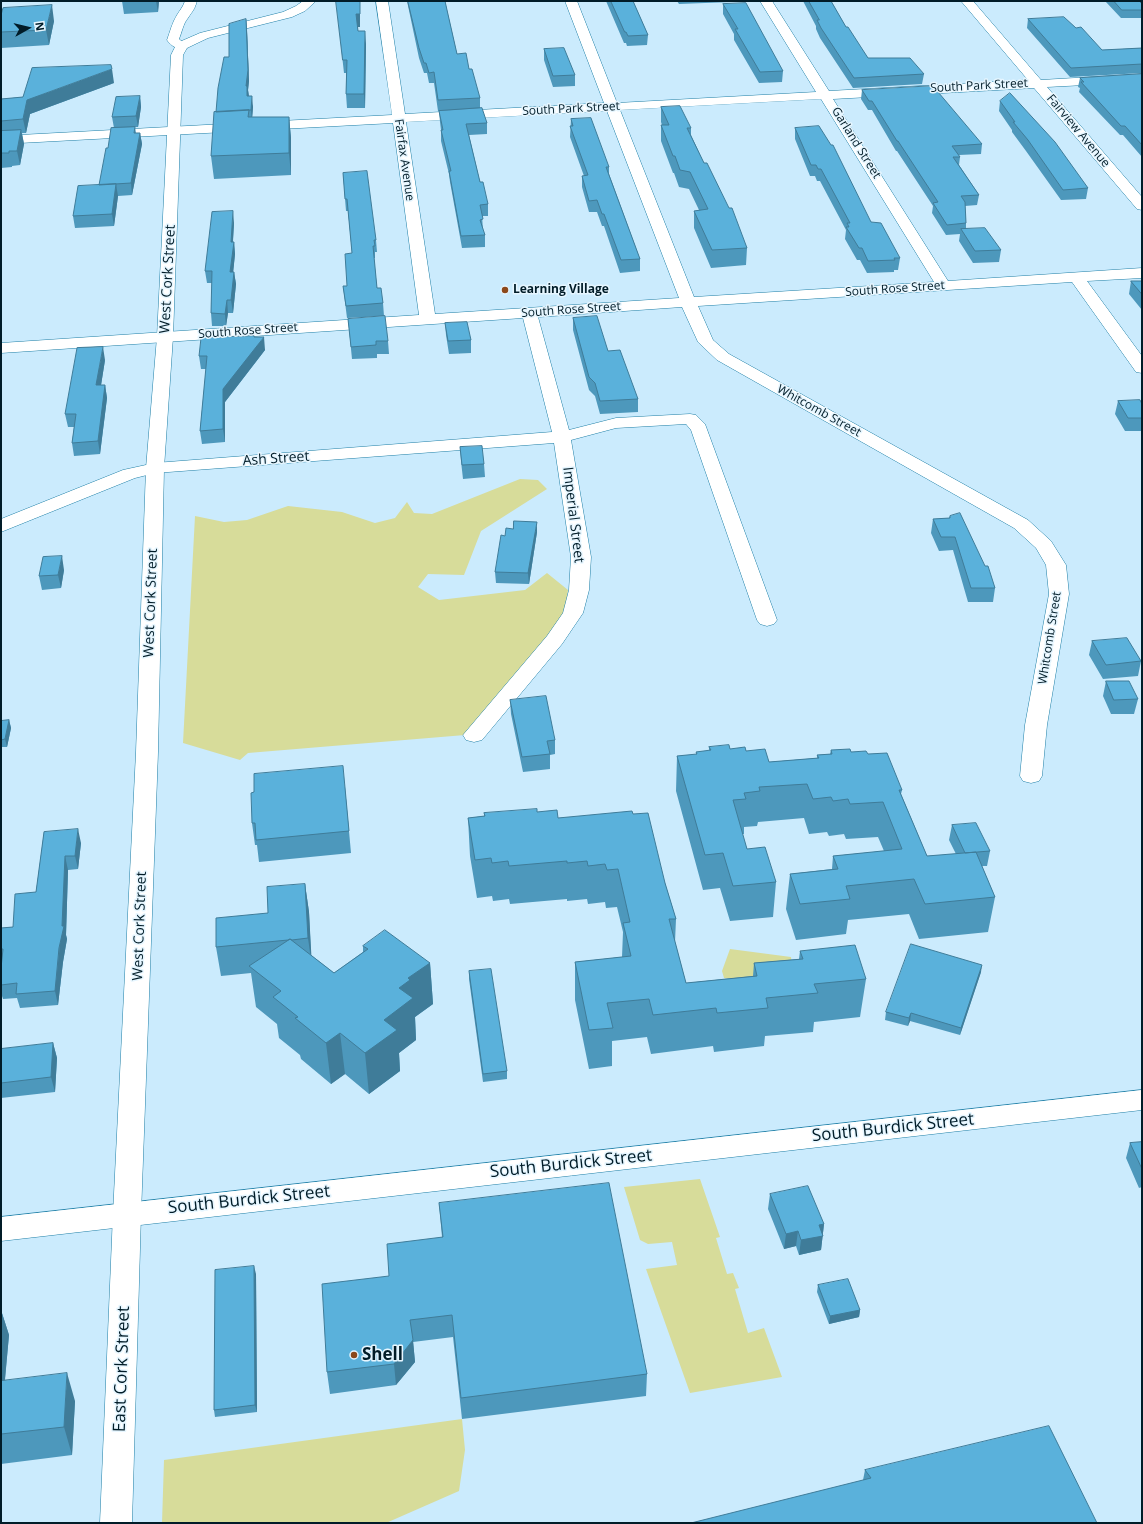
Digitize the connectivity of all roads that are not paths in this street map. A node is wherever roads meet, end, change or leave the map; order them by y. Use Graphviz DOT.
graph roads {
  1 [pos="191,1"];
  2 [pos="310,1"];
  3 [pos="382,1"];
  4 [pos="571,1"];
  5 [pos="766,1"];
  6 [pos="968,1"];
  7 [pos="181,46"];
  8 [pos="1142,78"];
  9 [pos="1037,83"];
  10 [pos="826,94"];
  11 [pos="612,106"];
  12 [pos="398,118"];
  13 [pos="175,130"];
  14 [pos="1,140"];
  15 [pos="1142,206"];
  16 [pos="1142,273"];
  17 [pos="1077,278"];
  18 [pos="944,286"];
  19 [pos="688,302"];
  20 [pos="530,312"];
  21 [pos="428,319"];
  22 [pos="166,337"];
  23 [pos="1,348"];
  24 [pos="1142,368"];
  25 [pos="562,437"];
  26 [pos="155,468"];
  27 [pos="1,526"];
  28 [pos="767,620"];
  29 [pos="474,735"];
  30 [pos="1031,776"];
  31 [pos="1142,1100"];
  32 [pos="127,1214"];
  33 [pos="1,1229"];
  34 [pos="116,1523"];
  1 -- 7 [label="street, West Cork Street"];
  2 -- 7 [label="street"];
  3 -- 12 [label="street, Fairfax Avenue"];
  4 -- 11 [label="street, Whitcomb Street"];
  5 -- 10 [label="street, Garland Street"];
  6 -- 9 [label="street, Fairview Avenue"];
  7 -- 13 [label="street, West Cork Street"];
  8 -- 9 [label="street, South Park Street"];
  9 -- 10 [label="street, South Park Street"];
  9 -- 15 [label="street, Fairview Avenue"];
  10 -- 11 [label="street, South Park Street"];
  10 -- 18 [label="street, Garland Street"];
  11 -- 12 [label="street, South Park Street"];
  11 -- 19 [label="street, Whitcomb Street"];
  12 -- 13 [label="street, South Park Street"];
  12 -- 21 [label="street, Fairfax Avenue"];
  13 -- 14 [label="street, South Park Street"];
  13 -- 22 [label="street, West Cork Street"];
  16 -- 17 [label="street, South Rose Street"];
  17 -- 18 [label="street, South Rose Street"];
  17 -- 24 [label="street"];
  18 -- 19 [label="street, South Rose Street"];
  19 -- 20 [label="street, South Rose Street"];
  19 -- 30 [label="street, Whitcomb Street"];
  20 -- 21 [label="street, South Rose Street"];
  20 -- 25 [label="street, Imperial Street"];
  21 -- 22 [label="street, South Rose Street"];
  22 -- 23 [label="street, South Rose Street"];
  22 -- 26 [label="street, West Cork Street"];
  25 -- 26 [label="street, Ash Street"];
  25 -- 28 [label="street, Ash Street"];
  25 -- 29 [label="street, Imperial Street"];
  26 -- 27 [label="street, Ash Street"];
  26 -- 32 [label="street, West Cork Street"];
  31 -- 32 [label="street, South Burdick Street"];
  32 -- 33 [label="street, South Burdick Street"];
  32 -- 34 [label="street, East Cork Street"];
}
